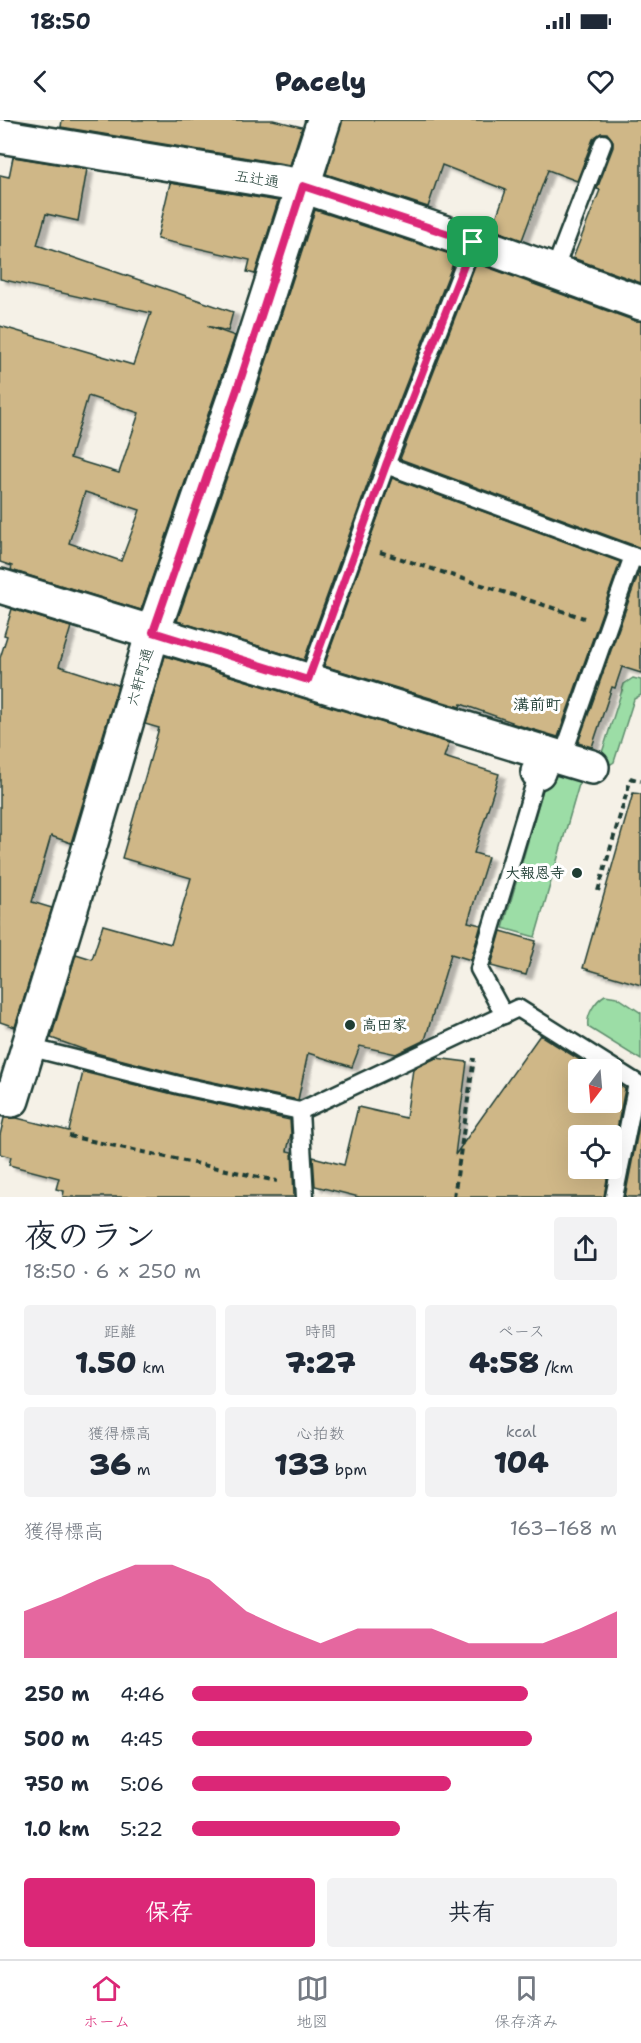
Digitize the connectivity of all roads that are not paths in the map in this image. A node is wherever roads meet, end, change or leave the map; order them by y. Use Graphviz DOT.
graph roads {
  1 [pos="324,120"];
  2 [pos="0,136"];
  3 [pos="603,143"];
  4 [pos="303,186"];
  5 [pos="473,242"];
  6 [pos="554,271"];
  7 [pos="641,303"];
  8 [pos="386,465"];
  9 [pos="637,558"];
  10 [pos="0,586"];
  11 [pos="153,632"];
  12 [pos="308,680"];
  13 [pos="559,763"];
  14 [pos="504,1015"];
  15 [pos="28,1047"];
  16 [pos="6,1099"];
  17 [pos="300,1112"];
  18 [pos="305,1192"];
  19 [pos="614,1197"];
  1 -- 4 [label="street, 六軒町通"];
  2 -- 4 [label="street, 五辻通"];
  3 -- 6 [label="lane"];
  4 -- 5 [label="street, 五辻通"];
  4 -- 11 [label="street, 六軒町通"];
  5 -- 6 [label="street, 五辻通"];
  5 -- 8 [label="lane"];
  6 -- 7 [label="street, 五辻通"];
  8 -- 9 [label="lane"];
  8 -- 12 [label="lane"];
  9 -- 13 [label="lane"];
  10 -- 11 [label="street"];
  11 -- 12 [label="street"];
  11 -- 15 [label="street, 六軒町通"];
  12 -- 13 [label="street"];
  13 -- 14 [label="lane"];
  14 -- 17 [label="lane"];
  14 -- 19 [label="lane"];
  15 -- 16 [label="street, 六軒町通"];
  15 -- 17 [label="lane"];
  17 -- 18 [label="lane"];
}
